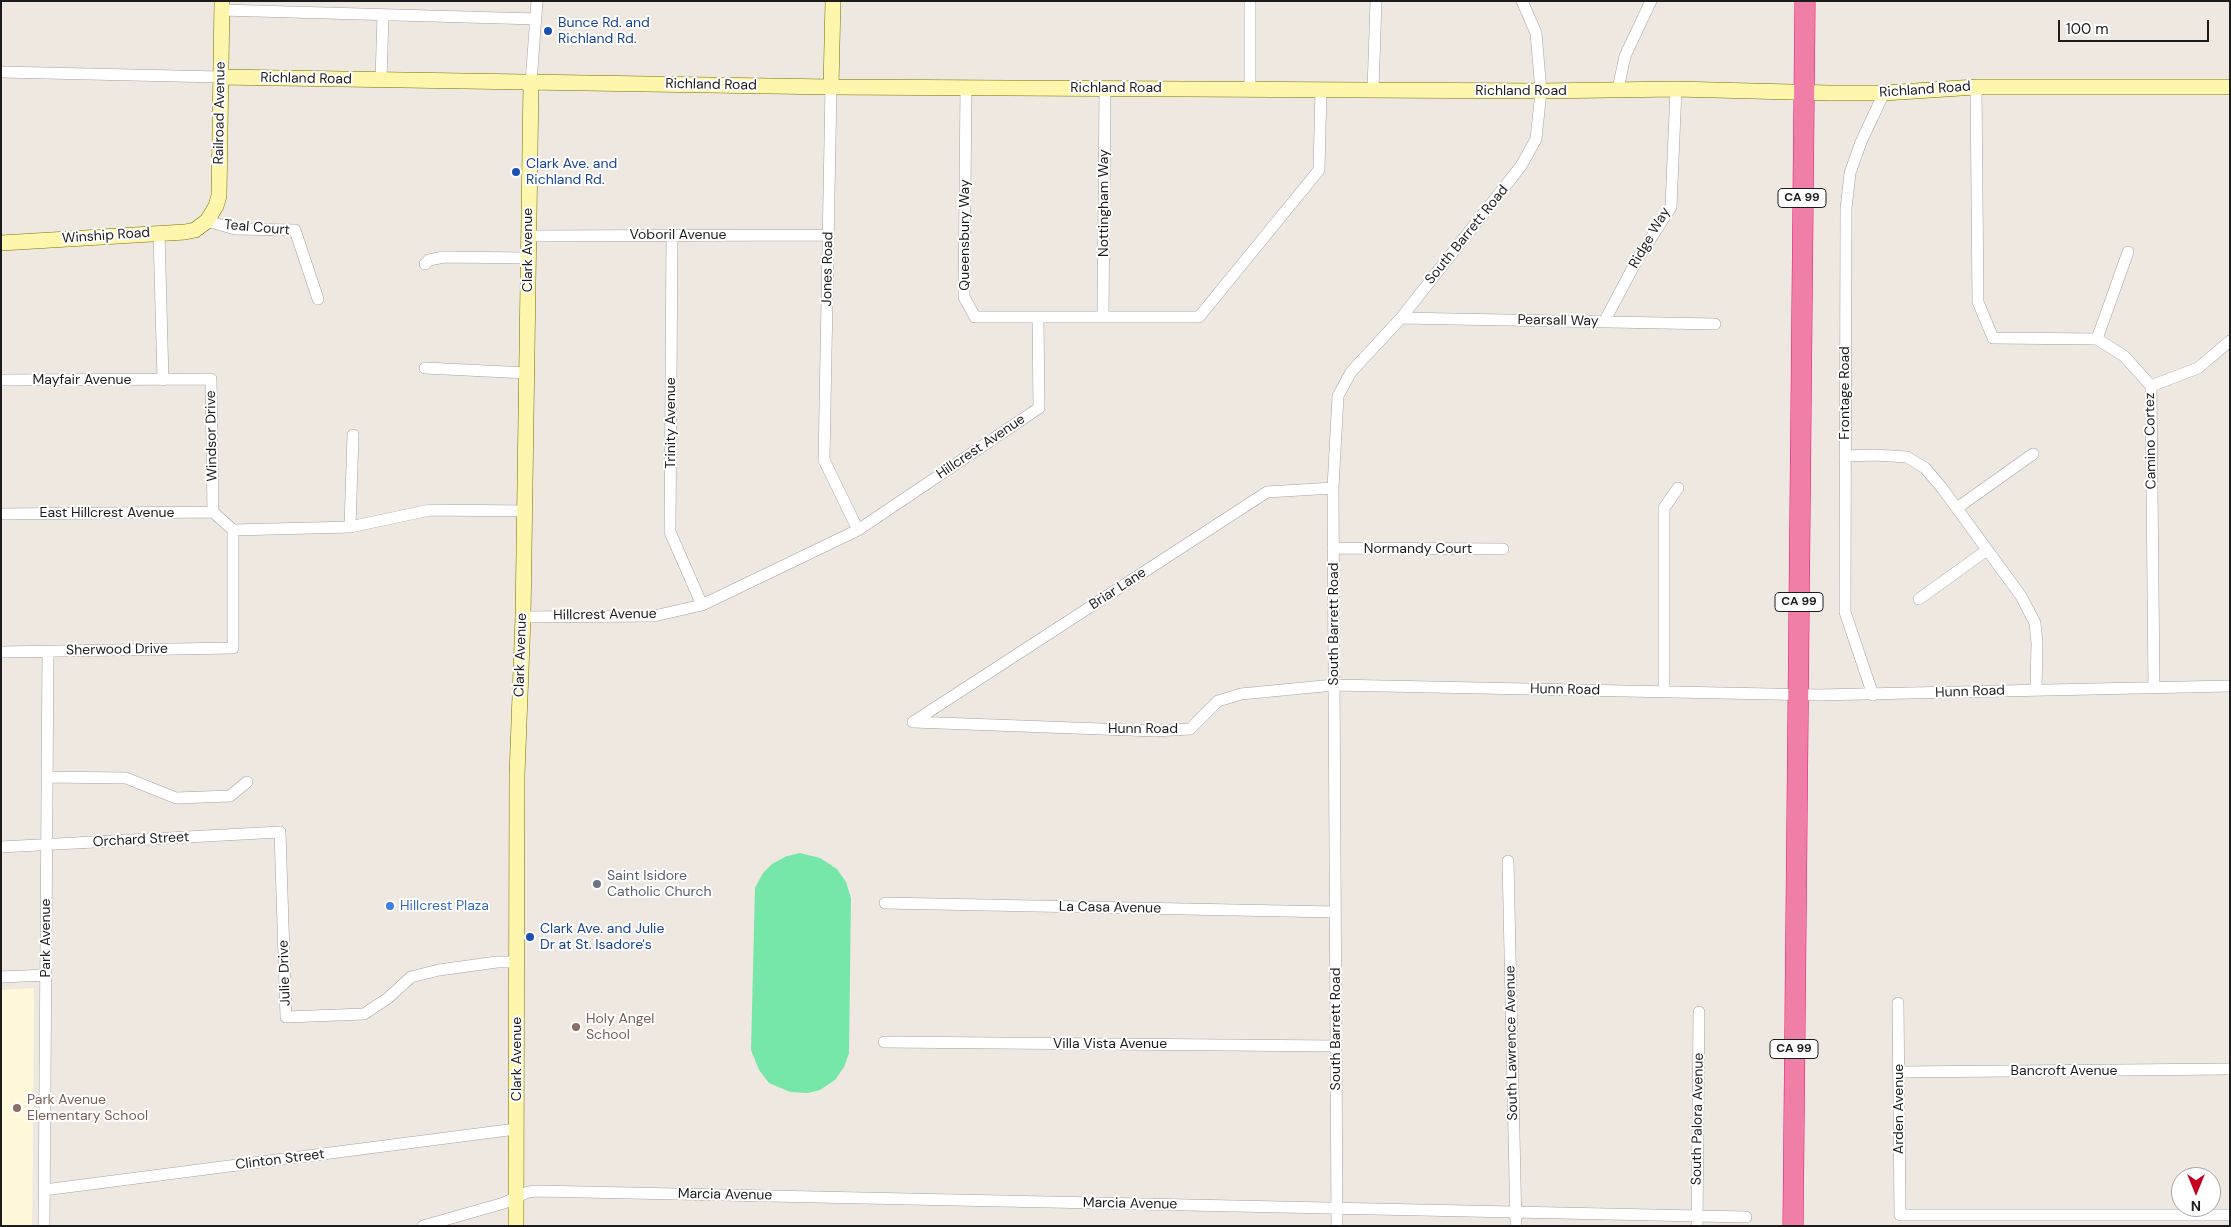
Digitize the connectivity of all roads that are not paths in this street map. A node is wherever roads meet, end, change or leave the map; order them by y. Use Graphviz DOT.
graph roads {
  1 [pos="537,1"];
  2 [pos="833,1"];
  3 [pos="1250,1"];
  4 [pos="1376,1"];
  5 [pos="1522,1"];
  6 [pos="1651,1"];
  7 [pos="1805,1"];
  8 [pos="221,6"];
  9 [pos="383,15"];
  10 [pos="536,19"];
  11 [pos="1,72"];
  12 [pos="220,77"];
  13 [pos="381,80"];
  14 [pos="531,83"];
  15 [pos="831,87"];
  16 [pos="966,87"];
  17 [pos="1976,87"];
  18 [pos="2230,87"];
  19 [pos="1105,88"];
  20 [pos="1618,89"];
  21 [pos="1676,89"];
  22 [pos="1250,90"];
  23 [pos="1321,90"];
  24 [pos="1374,90"];
  25 [pos="1542,91"];
  26 [pos="1803,93"];
  27 [pos="1884,94"];
  28 [pos="207,222"];
  29 [pos="159,233"];
  30 [pos="672,235"];
  31 [pos="828,235"];
  32 [pos="528,236"];
  33 [pos="1,243"];
  34 [pos="2128,252"];
  35 [pos="528,258"];
  36 [pos="425,264"];
  37 [pos="318,299"];
  38 [pos="1038,317"];
  39 [pos="1103,317"];
  40 [pos="1401,318"];
  41 [pos="1604,322"];
  42 [pos="1715,324"];
  43 [pos="2098,339"];
  44 [pos="2230,341"];
  45 [pos="425,368"];
  46 [pos="527,373"];
  47 [pos="1,380"];
  48 [pos="162,380"];
  49 [pos="2151,386"];
  50 [pos="353,435"];
  51 [pos="2033,454"];
  52 [pos="1845,456"];
  53 [pos="1333,488"];
  54 [pos="1678,488"];
  55 [pos="1957,508"];
  56 [pos="525,511"];
  57 [pos="213,512"];
  58 [pos="1,514"];
  59 [pos="350,527"];
  60 [pos="233,530"];
  61 [pos="858,530"];
  62 [pos="1333,548"];
  63 [pos="1503,549"];
  64 [pos="1988,550"];
  65 [pos="1919,599"];
  66 [pos="702,606"];
  67 [pos="523,616"];
  68 [pos="48,651"];
  69 [pos="1,652"];
  70 [pos="1334,685"];
  71 [pos="2230,686"];
  72 [pos="2154,687"];
  73 [pos="2036,690"];
  74 [pos="1664,692"];
  75 [pos="1799,695"];
  76 [pos="1873,695"];
  77 [pos="913,722"];
  78 [pos="47,777"];
  79 [pos="247,782"];
  80 [pos="280,832"];
  81 [pos="47,845"];
  82 [pos="1,847"];
  83 [pos="1508,861"];
  84 [pos="885,903"];
  85 [pos="1335,912"];
  86 [pos="517,962"];
  87 [pos="46,975"];
  88 [pos="1,978"];
  89 [pos="1898,1004"];
  90 [pos="1699,1012"];
  91 [pos="884,1042"];
  92 [pos="1336,1046"];
  93 [pos="2230,1069"];
  94 [pos="1899,1072"];
  95 [pos="516,1129"];
  96 [pos="44,1190"];
  97 [pos="516,1198"];
  98 [pos="1337,1209"];
  99 [pos="1516,1213"];
  100 [pos="2230,1216"];
  101 [pos="1746,1217"];
  102 [pos="1697,1221"];
  103 [pos="44,1226"];
  104 [pos="423,1226"];
  105 [pos="516,1226"];
  106 [pos="1337,1226"];
  107 [pos="1516,1226"];
  108 [pos="1793,1226"];
  1 -- 10 [label="street"];
  2 -- 15 [label="street, Jones Road"];
  3 -- 22 [label="street"];
  4 -- 24 [label="street"];
  5 -- 25 [label="street, South Barrett Road"];
  6 -- 20 [label="street"];
  7 -- 26 [label="highway, CA 99"];
  8 -- 9 [label="street"];
  8 -- 12 [label="street, Railroad Avenue"];
  9 -- 10 [label="street"];
  9 -- 13 [label="street"];
  10 -- 14 [label="street"];
  11 -- 12 [label="street, Richland Road"];
  12 -- 13 [label="street, Richland Road"];
  12 -- 28 [label="street, Railroad Avenue"];
  13 -- 14 [label="street, Richland Road"];
  14 -- 15 [label="street, Richland Road"];
  14 -- 32 [label="street, Clark Avenue"];
  15 -- 16 [label="street, Richland Road"];
  15 -- 31 [label="street, Jones Road"];
  16 -- 19 [label="street, Richland Road"];
  16 -- 38 [label="street, Queensbury Way"];
  17 -- 18 [label="street, Richland Road"];
  17 -- 27 [label="street, Richland Road"];
  17 -- 43 [label="street"];
  19 -- 22 [label="street, Richland Road"];
  19 -- 39 [label="street, Nottingham Way"];
  20 -- 21 [label="street, Richland Road"];
  20 -- 25 [label="street, Richland Road"];
  21 -- 26 [label="street, Richland Road"];
  21 -- 41 [label="street, Ridge Way"];
  22 -- 23 [label="street, Richland Road"];
  23 -- 24 [label="street, Richland Road"];
  23 -- 39 [label="street"];
  24 -- 25 [label="street, Richland Road"];
  25 -- 40 [label="street, South Barrett Road"];
  26 -- 27 [label="street, Richland Road"];
  26 -- 75 [label="highway, CA 99"];
  27 -- 52 [label="street, Frontage Road"];
  28 -- 29 [label="street, Winship Road"];
  28 -- 37 [label="street, Teal Court"];
  29 -- 33 [label="street, Winship Road"];
  29 -- 48 [label="street"];
  30 -- 31 [label="street, Voboril Avenue"];
  30 -- 32 [label="street, Voboril Avenue"];
  30 -- 66 [label="street, Trinity Avenue"];
  31 -- 61 [label="street, Jones Road"];
  32 -- 35 [label="street, Clark Avenue"];
  34 -- 43 [label="street"];
  35 -- 36 [label="street"];
  35 -- 46 [label="street, Clark Avenue"];
  38 -- 39 [label="street"];
  38 -- 61 [label="street, Hillcrest Avenue"];
  40 -- 41 [label="street, Pearsall Way"];
  40 -- 53 [label="street, South Barrett Road"];
  41 -- 42 [label="street, Pearsall Way"];
  43 -- 49 [label="street, Camino Cortez"];
  44 -- 49 [label="street"];
  45 -- 46 [label="street"];
  46 -- 56 [label="street, Clark Avenue"];
  47 -- 48 [label="street, Mayfair Avenue"];
  48 -- 57 [label="street, Windsor Drive"];
  49 -- 72 [label="street, Camino Cortez"];
  50 -- 59 [label="street"];
  51 -- 55 [label="street"];
  52 -- 55 [label="street"];
  52 -- 76 [label="street, Frontage Road"];
  53 -- 62 [label="street, South Barrett Road"];
  53 -- 77 [label="street, Briar Lane"];
  54 -- 74 [label="street"];
  55 -- 64 [label="street"];
  56 -- 59 [label="street"];
  56 -- 67 [label="street, Clark Avenue"];
  57 -- 58 [label="street, East Hillcrest Avenue"];
  57 -- 60 [label="street"];
  59 -- 60 [label="street"];
  60 -- 68 [label="street, Sherwood Drive"];
  61 -- 66 [label="street, Hillcrest Avenue"];
  62 -- 63 [label="street, Normandy Court"];
  62 -- 70 [label="street, South Barrett Road"];
  64 -- 65 [label="street"];
  64 -- 73 [label="street"];
  66 -- 67 [label="street, Hillcrest Avenue"];
  67 -- 86 [label="street, Clark Avenue"];
  68 -- 69 [label="street, Sherwood Drive"];
  68 -- 78 [label="street, Park Avenue"];
  70 -- 74 [label="street, Hunn Road"];
  70 -- 77 [label="street, Hunn Road"];
  70 -- 85 [label="street, South Barrett Road"];
  71 -- 72 [label="street, Hunn Road"];
  72 -- 73 [label="street, Hunn Road"];
  73 -- 76 [label="street, Hunn Road"];
  74 -- 75 [label="street, Hunn Road"];
  75 -- 76 [label="street, Hunn Road"];
  75 -- 108 [label="highway, CA 99"];
  78 -- 79 [label="street"];
  78 -- 81 [label="street, Park Avenue"];
  80 -- 81 [label="street, Orchard Street"];
  80 -- 86 [label="street, Julie Drive"];
  81 -- 82 [label="street, Orchard Street"];
  81 -- 87 [label="street, Park Avenue"];
  83 -- 99 [label="street, South Lawrence Avenue"];
  84 -- 85 [label="street, La Casa Avenue"];
  85 -- 92 [label="street, South Barrett Road"];
  86 -- 95 [label="street, Clark Avenue"];
  87 -- 88 [label="street"];
  87 -- 96 [label="street, Park Avenue"];
  89 -- 94 [label="street, Arden Avenue"];
  90 -- 102 [label="street, South Palora Avenue"];
  91 -- 92 [label="street, Villa Vista Avenue"];
  92 -- 98 [label="street, South Barrett Road"];
  93 -- 94 [label="street, Bancroft Avenue"];
  94 -- 100 [label="street, Arden Avenue"];
  95 -- 96 [label="street, Clinton Street"];
  95 -- 97 [label="street, Clark Avenue"];
  96 -- 103 [label="street, Park Avenue"];
  97 -- 98 [label="street, Marcia Avenue"];
  97 -- 104 [label="street, Marcia Avenue"];
  97 -- 105 [label="street, Clark Avenue"];
  98 -- 99 [label="street, Marcia Avenue"];
  98 -- 106 [label="street, South Barrett Road"];
  99 -- 102 [label="street, Marcia Avenue"];
  99 -- 107 [label="street, South Lawrence Avenue"];
  101 -- 102 [label="street, Marcia Avenue"];
}
